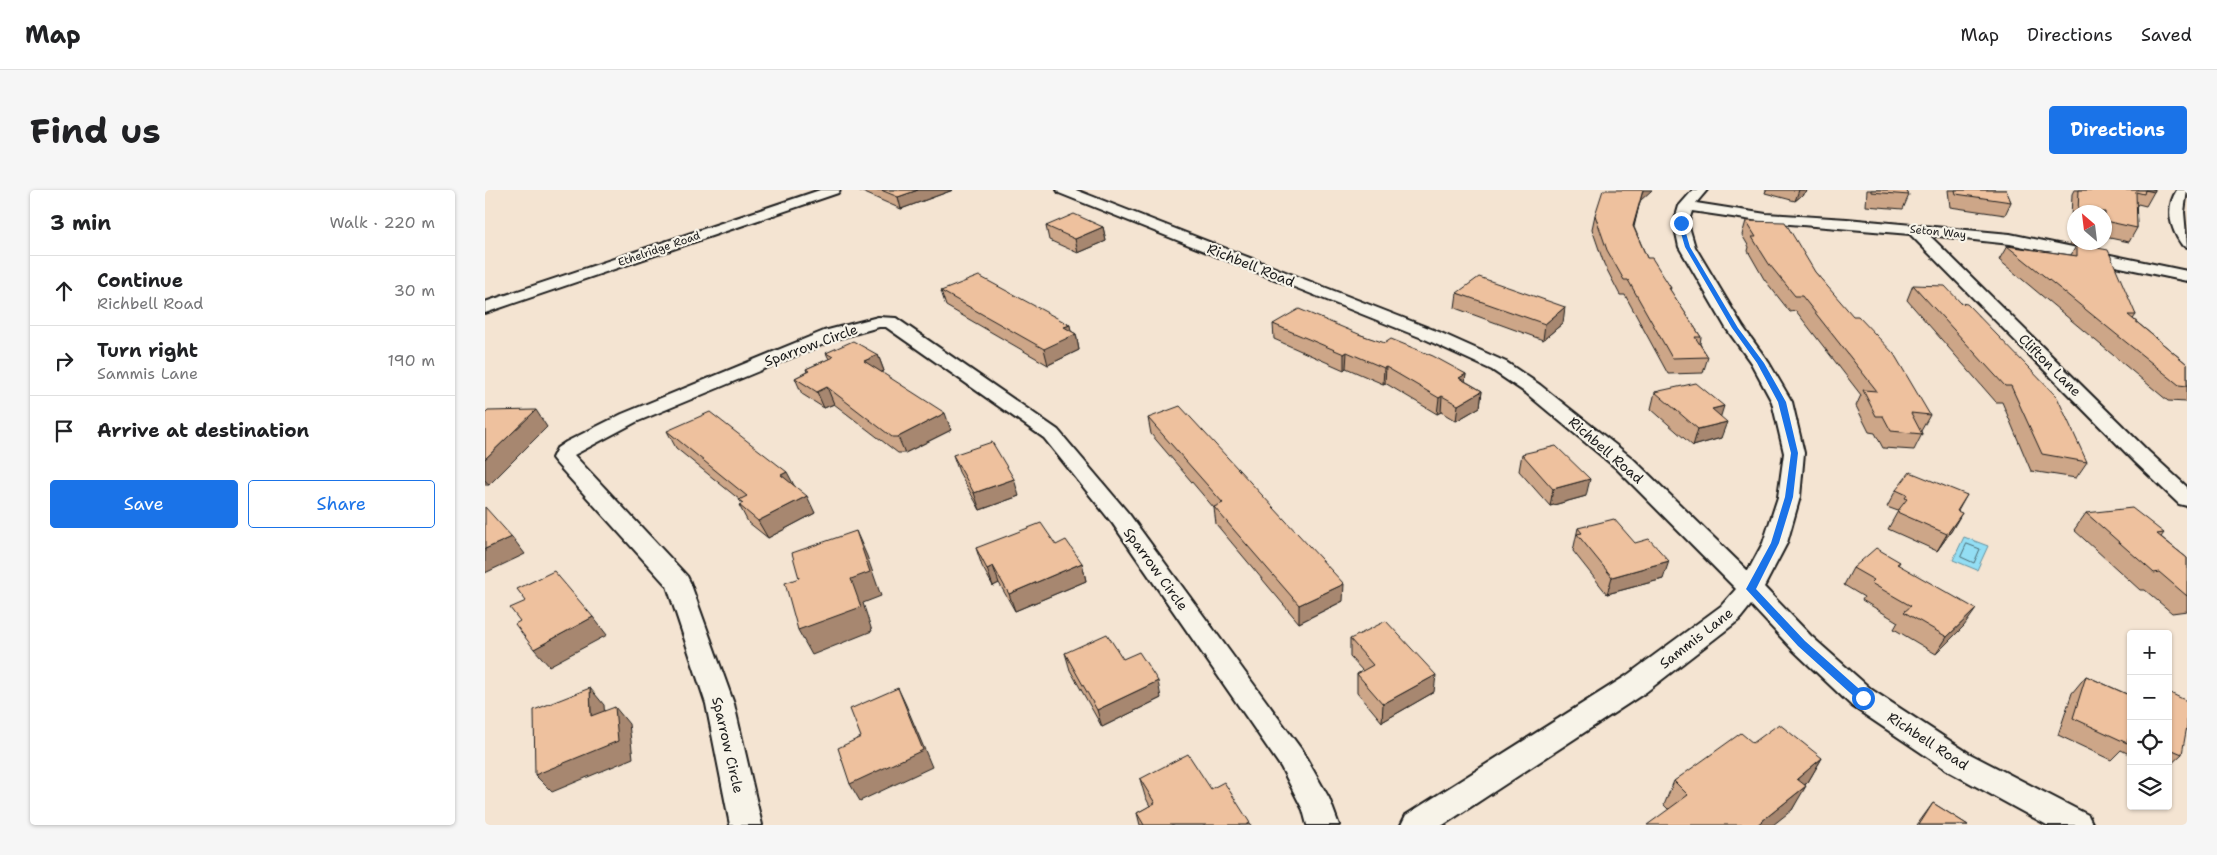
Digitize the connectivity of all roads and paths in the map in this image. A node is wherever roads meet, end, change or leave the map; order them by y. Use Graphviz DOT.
graph roads {
  1 [pos="833,190"];
  2 [pos="1064,190"];
  3 [pos="2179,192"];
  4 [pos="1693,198"];
  5 [pos="1915,230"];
  6 [pos="2187,242"];
  7 [pos="2187,276"];
  8 [pos="485,308"];
  9 [pos="2187,499"];
  10 [pos="1751,589"];
  11 [pos="745,825"];
  12 [pos="1323,825"];
  13 [pos="1417,825"];
  14 [pos="2077,825"];
  1 -- 8 [label="street, Ethelridge Road"];
  2 -- 10 [label="street, Richbell Road"];
  3 -- 6 [label="street"];
  4 -- 5 [label="street, Seton Way"];
  4 -- 10 [label="street, Sammis Lane"];
  5 -- 7 [label="street, Seton Way"];
  5 -- 9 [label="street, Clifton Lane"];
  10 -- 13 [label="street, Sammis Lane"];
  10 -- 14 [label="street, Richbell Road"];
  11 -- 12 [label="street, Sparrow Circle"];
}
